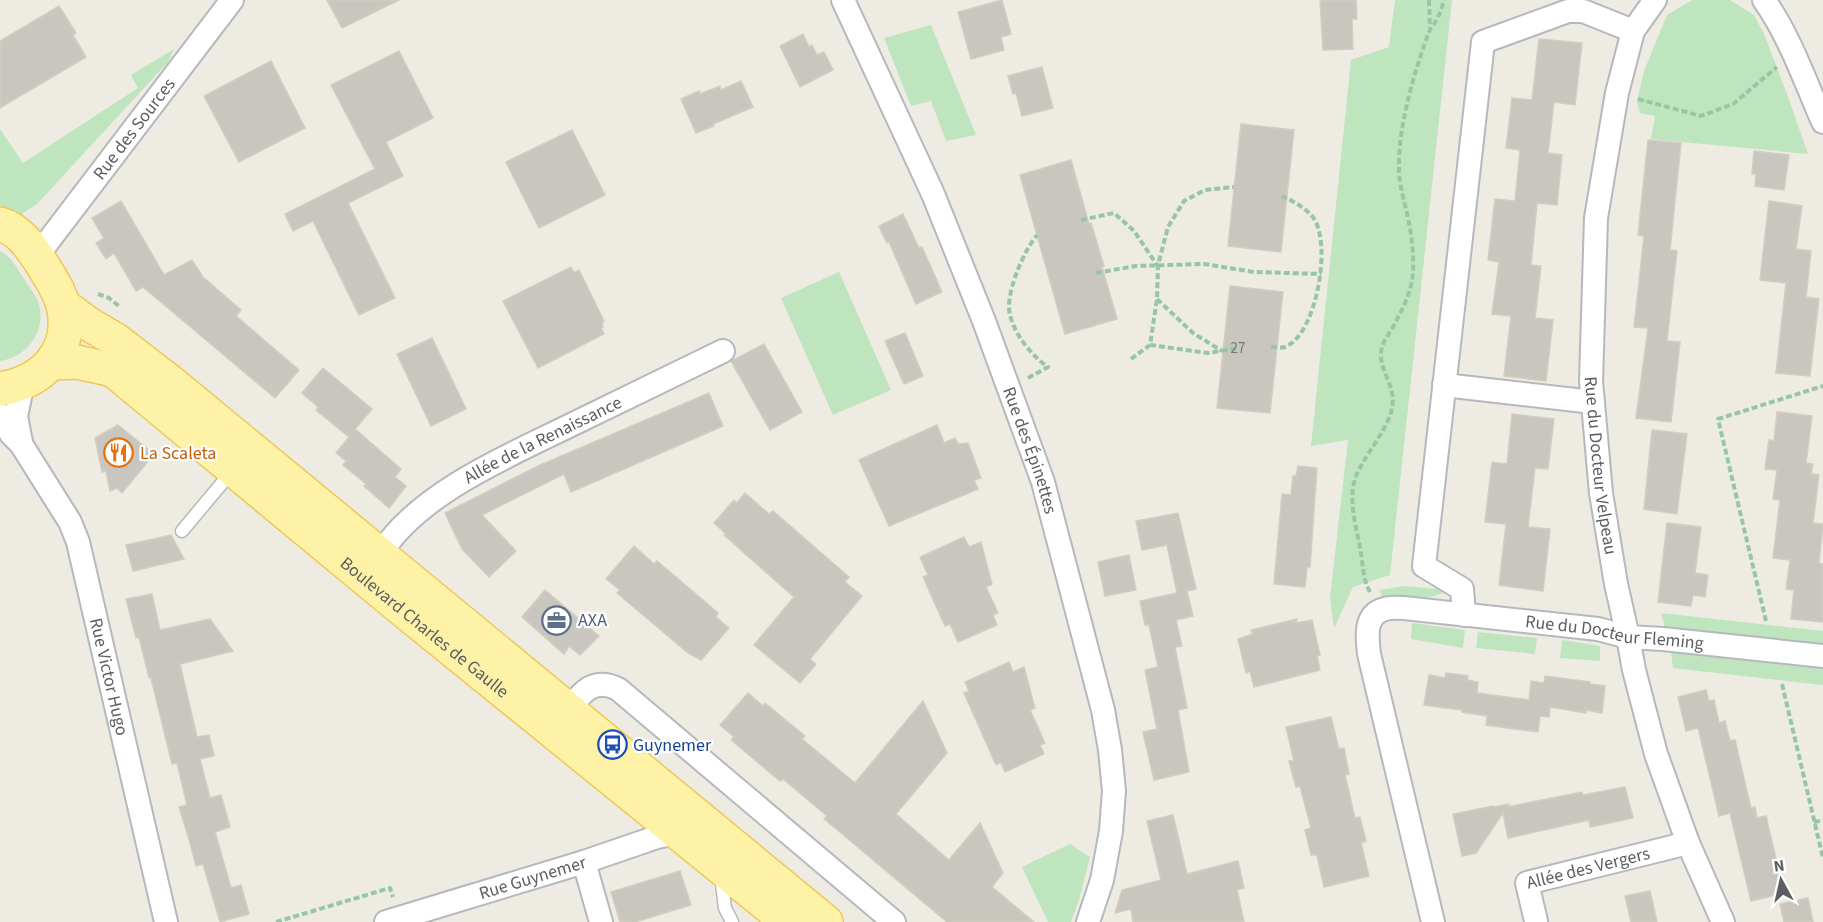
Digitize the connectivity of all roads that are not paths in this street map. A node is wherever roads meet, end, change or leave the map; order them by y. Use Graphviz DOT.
graph roads {
  1 [pos="232,0"];
  2 [pos="843,0"];
  3 [pos="1655,0"];
  4 [pos="1764,0"];
  5 [pos="1634,31"];
  6 [pos="1823,122"];
  7 [pos="0,224"];
  8 [pos="37,256"];
  9 [pos="63,305"];
  10 [pos="723,351"];
  11 [pos="52,363"];
  12 [pos="1444,385"];
  13 [pos="12,386"];
  14 [pos="1593,402"];
  15 [pos="0,415"];
  16 [pos="21,444"];
  17 [pos="234,469"];
  18 [pos="182,531"];
  19 [pos="381,554"];
  20 [pos="1464,615"];
  21 [pos="1628,637"];
  22 [pos="1823,656"];
  23 [pos="569,709"];
  24 [pos="677,833"];
  25 [pos="1688,843"];
  26 [pos="584,862"];
  27 [pos="720,866"];
  28 [pos="393,920"];
  29 [pos="1536,921"];
  30 [pos="166,922"];
  31 [pos="601,922"];
  32 [pos="732,922"];
  33 [pos="788,922"];
  34 [pos="826,922"];
  35 [pos="894,922"];
  36 [pos="1088,922"];
  37 [pos="1433,922"];
  38 [pos="1723,922"];
  1 -- 8 [label="street, Rue des Sources"];
  2 -- 36 [label="street, Rue des Épinettes"];
  3 -- 5 [label="street, Rue du Docteur Velpeau"];
  4 -- 6 [label="street"];
  5 -- 12 [label="street"];
  5 -- 14 [label="street, Rue du Docteur Velpeau"];
  7 -- 8 [label="main road"];
  8 -- 9 [label="main road"];
  9 -- 11 [label="main road"];
  9 -- 19 [label="main road, Boulevard Charles de Gaulle"];
  10 -- 19 [label="street, Allée de la Renaissance"];
  11 -- 13 [label="main road"];
  11 -- 17 [label="main road, Boulevard Charles de Gaulle"];
  12 -- 14 [label="street"];
  12 -- 20 [label="street"];
  13 -- 16 [label="street, Rue Victor Hugo"];
  14 -- 21 [label="street, Rue du Docteur Velpeau"];
  15 -- 16 [label="street, Rue Victor Hugo"];
  16 -- 30 [label="street, Rue Victor Hugo"];
  17 -- 18 [label="lane"];
  17 -- 24 [label="main road, Boulevard Charles de Gaulle"];
  19 -- 23 [label="main road, Boulevard Charles de Gaulle"];
  20 -- 21 [label="street, Rue du Docteur Fleming"];
  20 -- 37 [label="street, Rue du Docteur Fleming"];
  21 -- 22 [label="street, Rue du Docteur Fleming"];
  21 -- 25 [label="street, Rue du Docteur Velpeau"];
  23 -- 34 [label="main road, Boulevard Charles de Gaulle"];
  23 -- 35 [label="street"];
  24 -- 26 [label="street, Rue Guynemer"];
  24 -- 27 [label="main road, Boulevard Charles de Gaulle"];
  25 -- 29 [label="street, Allée des Vergers"];
  25 -- 38 [label="street, Rue du Docteur Velpeau"];
  26 -- 28 [label="street, Rue Guynemer"];
  26 -- 31 [label="street"];
  27 -- 32 [label="lane"];
  27 -- 33 [label="main road, Boulevard Charles de Gaulle"];
}
